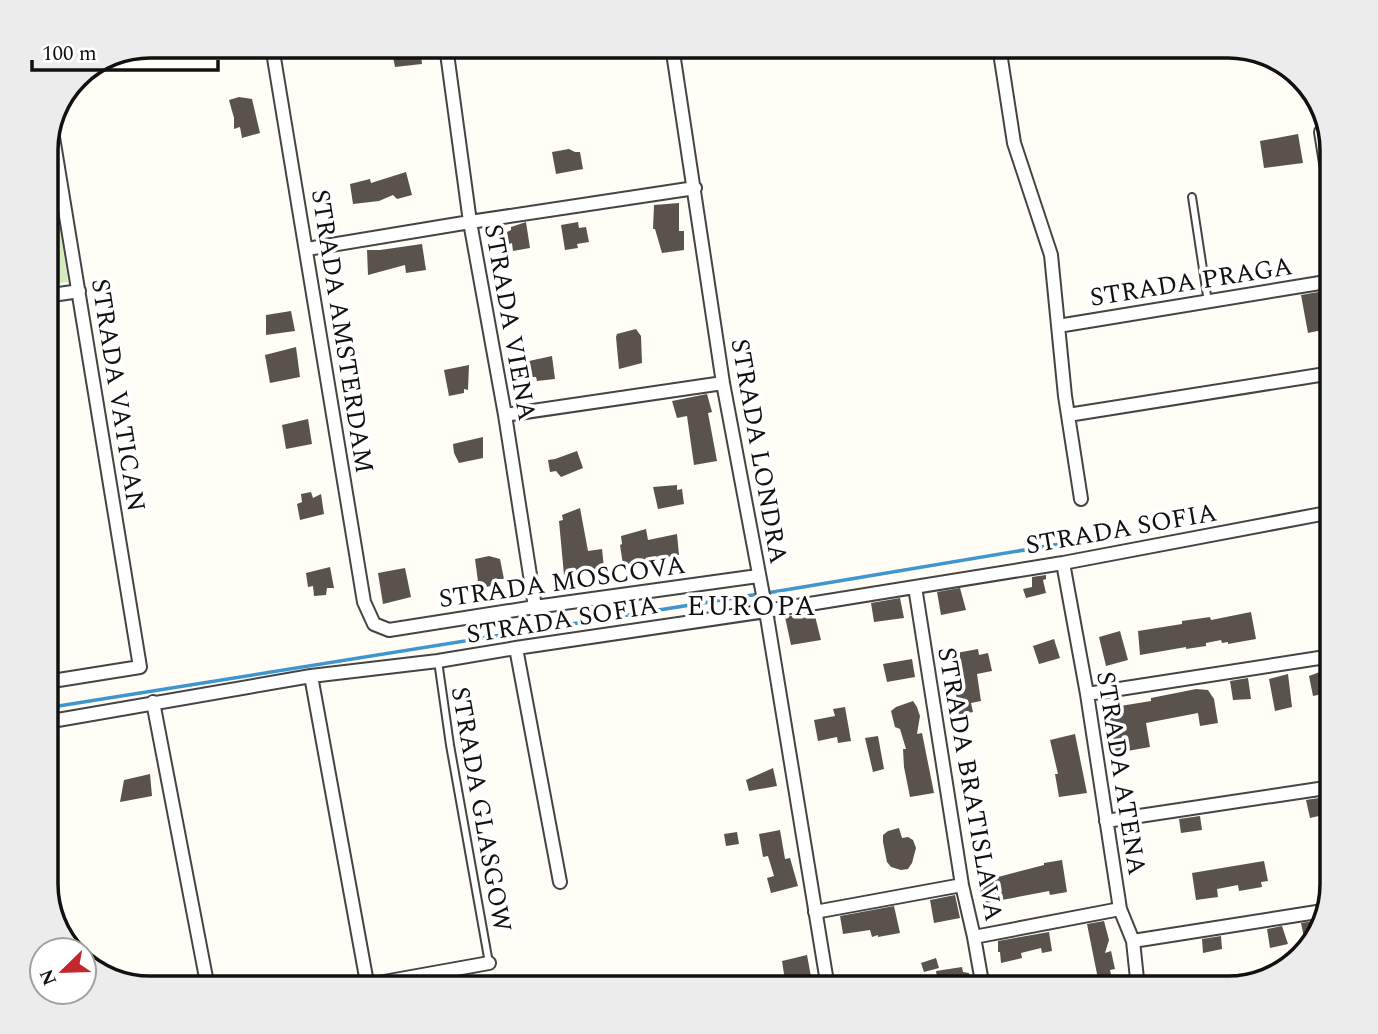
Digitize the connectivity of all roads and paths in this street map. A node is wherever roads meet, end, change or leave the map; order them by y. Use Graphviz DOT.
graph roads {
  1 [pos="274,58"];
  2 [pos="448,58"];
  3 [pos="674,58"];
  4 [pos="1001,58"];
  5 [pos="58,167"];
  6 [pos="695,188"];
  7 [pos="1192,197"];
  8 [pos="470,222"];
  9 [pos="307,249"];
  10 [pos="1320,283"];
  11 [pos="79,291"];
  12 [pos="58,294"];
  13 [pos="1208,302"];
  14 [pos="1058,327"];
  15 [pos="1320,375"];
  16 [pos="723,383"];
  17 [pos="505,415"];
  18 [pos="1068,415"];
  19 [pos="1081,499"];
  20 [pos="1320,514"];
  21 [pos="1063,563"];
  22 [pos="759,582"];
  23 [pos="915,587"];
  24 [pos="765,606"];
  25 [pos="535,607"];
  26 [pos="373,624"];
  27 [pos="516,648"];
  28 [pos="1320,658"];
  29 [pos="438,661"];
  30 [pos="311,676"];
  31 [pos="58,680"];
  32 [pos="1087,694"];
  33 [pos="153,702"];
  34 [pos="58,720"];
  35 [pos="1320,789"];
  36 [pos="1106,821"];
  37 [pos="560,882"];
  38 [pos="962,885"];
  39 [pos="1120,909"];
  40 [pos="815,912"];
  41 [pos="1315,912"];
  42 [pos="974,937"];
  43 [pos="1133,941"];
  44 [pos="489,963"];
  45 [pos="206,976"];
  46 [pos="366,976"];
  47 [pos="423,976"];
  48 [pos="826,976"];
  49 [pos="981,976"];
  50 [pos="1137,976"];
  1 -- 9 [label="street, STRADA AMSTERDAM"];
  2 -- 8 [label="street, STRADA VIENA"];
  3 -- 6 [label="street, STRADA LONDRA"];
  4 -- 14 [label="street"];
  5 -- 11 [label="street, STRADA VATICAN"];
  6 -- 8 [label="street"];
  6 -- 16 [label="street, STRADA LONDRA"];
  7 -- 13 [label="lane"];
  8 -- 9 [label="street"];
  8 -- 17 [label="street, STRADA VIENA"];
  9 -- 26 [label="street, STRADA AMSTERDAM"];
  10 -- 13 [label="street, STRADA PRAGA"];
  11 -- 12 [label="street"];
  11 -- 31 [label="street, STRADA VATICAN"];
  13 -- 14 [label="street, STRADA PRAGA"];
  14 -- 18 [label="street"];
  15 -- 18 [label="street"];
  16 -- 17 [label="street"];
  16 -- 22 [label="street, STRADA LONDRA"];
  17 -- 25 [label="street, STRADA VIENA"];
  18 -- 19 [label="street"];
  20 -- 21 [label="street, STRADA SOFIA"];
  21 -- 23 [label="street, STRADA SOFIA"];
  21 -- 32 [label="street, STRADA ATENA"];
  22 -- 24 [label="street, STRADA LONDRA"];
  22 -- 25 [label="street, STRADA MOSCOVA"];
  23 -- 24 [label="street, STRADA SOFIA"];
  23 -- 38 [label="street, STRADA BRATISLAVA"];
  24 -- 27 [label="street, STRADA SOFIA"];
  24 -- 40 [label="street, STRADA LONDRA"];
  25 -- 26 [label="street, STRADA MOSCOVA"];
  27 -- 29 [label="street, STRADA SOFIA"];
  27 -- 37 [label="street"];
  28 -- 32 [label="street"];
  29 -- 30 [label="street, STRADA SOFIA"];
  29 -- 44 [label="lane, STRADA GLASGOW"];
  30 -- 33 [label="street, STRADA SOFIA"];
  30 -- 46 [label="street"];
  32 -- 36 [label="street, STRADA ATENA"];
  33 -- 34 [label="street, STRADA SOFIA"];
  33 -- 45 [label="street"];
  35 -- 36 [label="street"];
  36 -- 39 [label="street, STRADA ATENA"];
  38 -- 40 [label="street"];
  38 -- 42 [label="street, STRADA BRATISLAVA"];
  39 -- 42 [label="street"];
  39 -- 43 [label="street, STRADA ATENA"];
  40 -- 48 [label="street, STRADA LONDRA"];
  41 -- 43 [label="street"];
  42 -- 49 [label="street, STRADA BRATISLAVA"];
  43 -- 50 [label="street, STRADA ATENA"];
  44 -- 47 [label="street"];
}
